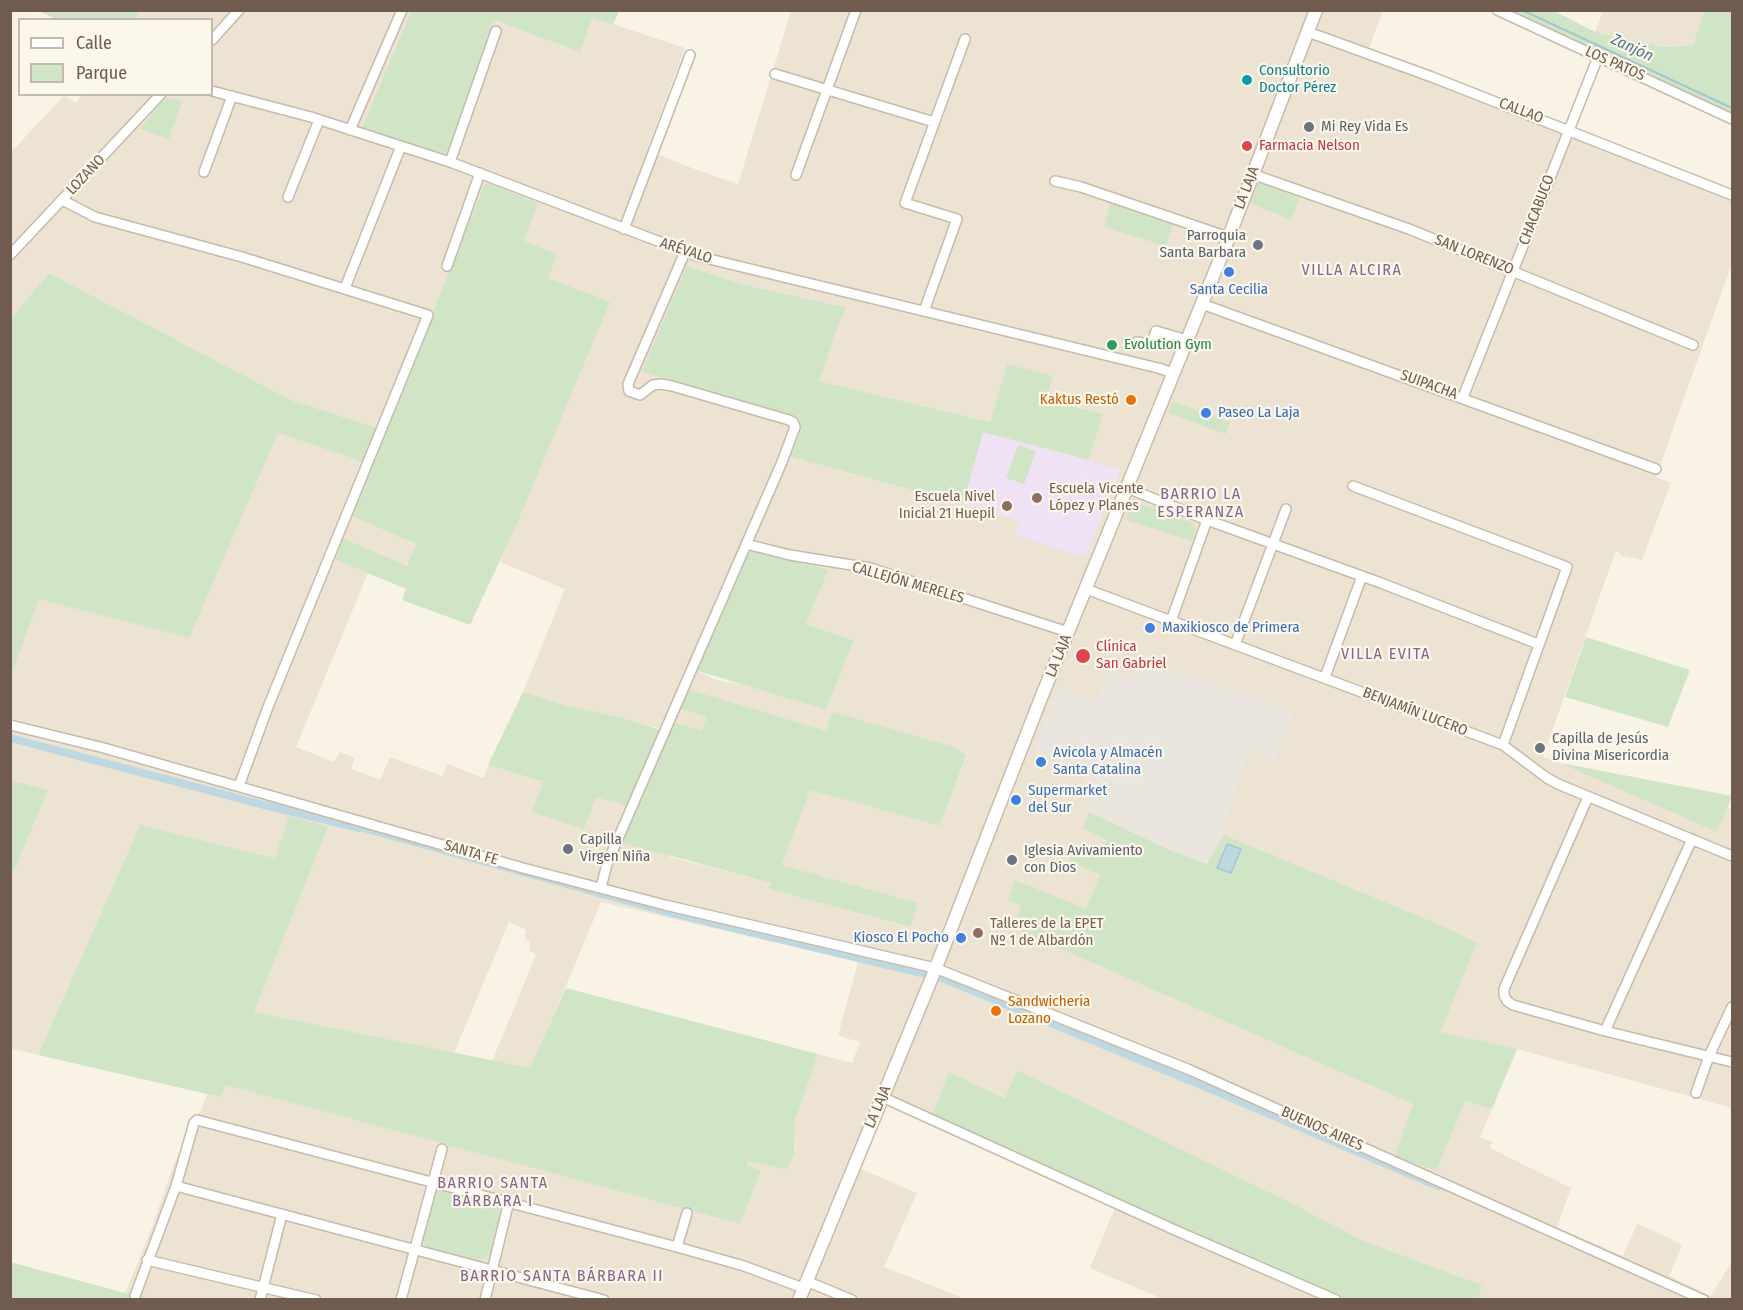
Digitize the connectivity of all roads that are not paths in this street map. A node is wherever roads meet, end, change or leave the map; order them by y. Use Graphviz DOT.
graph roads {
  1 [pos="239,10"];
  2 [pos="402,10"];
  3 [pos="856,10"];
  4 [pos="1316,10"];
  5 [pos="1497,10"];
  6 [pos="496,31"];
  7 [pos="1308,32"];
  8 [pos="213,39"];
  9 [pos="965,39"];
  10 [pos="690,55"];
  11 [pos="1598,57"];
  12 [pos="775,74"];
  13 [pos="827,90"];
  14 [pos="213,91"];
  15 [pos="159,96"];
  16 [pos="232,96"];
  17 [pos="1732,119"];
  18 [pos="319,120"];
  19 [pos="934,122"];
  20 [pos="350,130"];
  21 [pos="1569,130"];
  22 [pos="401,146"];
  23 [pos="450,162"];
  24 [pos="204,172"];
  25 [pos="480,173"];
  26 [pos="1252,174"];
  27 [pos="796,176"];
  28 [pos="1055,181"];
  29 [pos="1732,195"];
  30 [pos="288,197"];
  31 [pos="62,200"];
  32 [pos="624,229"];
  33 [pos="1228,237"];
  34 [pos="685,252"];
  35 [pos="10,255"];
  36 [pos="447,266"];
  37 [pos="1514,271"];
  38 [pos="345,288"];
  39 [pos="1202,304"];
  40 [pos="924,311"];
  41 [pos="1187,340"];
  42 [pos="1137,342"];
  43 [pos="1693,345"];
  44 [pos="1173,373"];
  45 [pos="1463,397"];
  46 [pos="1656,469"];
  47 [pos="1353,486"];
  48 [pos="1127,488"];
  49 [pos="1286,508"];
  50 [pos="1207,520"];
  51 [pos="1273,543"];
  52 [pos="746,544"];
  53 [pos="1362,576"];
  54 [pos="1086,589"];
  55 [pos="1171,621"];
  56 [pos="1068,632"];
  57 [pos="1538,644"];
  58 [pos="1234,645"];
  59 [pos="1325,677"];
  60 [pos="10,725"];
  61 [pos="1503,745"];
  62 [pos="239,786"];
  63 [pos="1588,796"];
  64 [pos="1692,839"];
  65 [pos="1732,856"];
  66 [pos="601,887"];
  67 [pos="934,973"];
  68 [pos="1732,1007"];
  69 [pos="1605,1031"];
  70 [pos="1710,1056"];
  71 [pos="1732,1062"];
  72 [pos="1696,1093"];
  73 [pos="882,1097"];
  74 [pos="442,1149"];
  75 [pos="433,1182"];
  76 [pos="176,1186"];
  77 [pos="509,1201"];
  78 [pos="687,1213"];
  79 [pos="282,1214"];
  80 [pos="677,1247"];
  81 [pos="415,1248"];
  82 [pos="147,1260"];
  83 [pos="491,1269"];
  84 [pos="264,1287"];
  85 [pos="803,1289"];
  86 [pos="135,1296"];
  87 [pos="260,1299"];
  88 [pos="316,1299"];
  89 [pos="401,1299"];
  90 [pos="485,1299"];
  91 [pos="604,1299"];
  92 [pos="852,1299"];
  93 [pos="1336,1299"];
  94 [pos="1704,1299"];
  1 -- 8 [label="street"];
  2 -- 20 [label="street"];
  3 -- 13 [label="street"];
  4 -- 7 [label="main road, LA LAJA"];
  5 -- 11 [label="street, LOS PATOS"];
  6 -- 23 [label="street"];
  7 -- 21 [label="street, CALLAO"];
  7 -- 26 [label="main road, LA LAJA"];
  9 -- 19 [label="street"];
  10 -- 32 [label="street"];
  11 -- 17 [label="street, LOS PATOS"];
  11 -- 21 [label="street, CHACABUCO"];
  12 -- 13 [label="street"];
  13 -- 19 [label="street"];
  13 -- 27 [label="street"];
  14 -- 16 [label="street, ARÉVALO"];
  15 -- 31 [label="street, LOZANO"];
  16 -- 18 [label="street, ARÉVALO"];
  16 -- 24 [label="street"];
  18 -- 20 [label="street, ARÉVALO"];
  18 -- 30 [label="street"];
  19 -- 40 [label="street"];
  20 -- 22 [label="street, ARÉVALO"];
  21 -- 29 [label="street, CALLAO"];
  21 -- 37 [label="street, CHACABUCO"];
  22 -- 23 [label="street, ARÉVALO"];
  22 -- 38 [label="street"];
  23 -- 25 [label="street, ARÉVALO"];
  25 -- 32 [label="street, ARÉVALO"];
  25 -- 36 [label="street"];
  26 -- 33 [label="main road, LA LAJA"];
  26 -- 37 [label="street, SAN LORENZO"];
  28 -- 33 [label="street"];
  31 -- 35 [label="street, LOZANO"];
  31 -- 38 [label="street"];
  32 -- 34 [label="street, ARÉVALO"];
  33 -- 39 [label="main road, LA LAJA"];
  34 -- 40 [label="street, ARÉVALO"];
  34 -- 52 [label="street"];
  37 -- 43 [label="street, SAN LORENZO"];
  37 -- 45 [label="street, CHACABUCO"];
  38 -- 62 [label="street"];
  39 -- 41 [label="main road, LA LAJA"];
  39 -- 45 [label="street, SUIPACHA"];
  40 -- 44 [label="street, ARÉVALO"];
  41 -- 42 [label="street"];
  41 -- 44 [label="main road, LA LAJA"];
  44 -- 48 [label="main road, LA LAJA"];
  45 -- 46 [label="street, SUIPACHA"];
  47 -- 57 [label="street"];
  48 -- 50 [label="street"];
  48 -- 54 [label="main road, LA LAJA"];
  49 -- 51 [label="street"];
  50 -- 51 [label="street"];
  50 -- 55 [label="street"];
  51 -- 53 [label="street"];
  51 -- 58 [label="street"];
  52 -- 56 [label="street, CALLEJÓN MERELES"];
  52 -- 66 [label="street"];
  53 -- 57 [label="street"];
  53 -- 59 [label="street"];
  54 -- 55 [label="street, BENJAMÍN LUCERO"];
  54 -- 56 [label="main road, LA LAJA"];
  55 -- 58 [label="street, BENJAMÍN LUCERO"];
  56 -- 67 [label="main road, LA LAJA"];
  57 -- 61 [label="street"];
  58 -- 59 [label="street, BENJAMÍN LUCERO"];
  59 -- 61 [label="street, BENJAMÍN LUCERO"];
  60 -- 62 [label="street, SANTA FE"];
  61 -- 63 [label="street, BENJAMÍN LUCERO"];
  62 -- 66 [label="street, SANTA FE"];
  63 -- 64 [label="street, BENJAMÍN LUCERO"];
  63 -- 69 [label="street"];
  64 -- 65 [label="street, BENJAMÍN LUCERO"];
  64 -- 69 [label="street"];
  66 -- 67 [label="street, SANTA FE"];
  67 -- 73 [label="main road, LA LAJA"];
  67 -- 94 [label="street, BUENOS AIRES"];
  68 -- 70 [label="street"];
  69 -- 70 [label="street"];
  70 -- 71 [label="street"];
  70 -- 72 [label="street"];
  73 -- 85 [label="main road, LA LAJA"];
  73 -- 93 [label="street"];
  74 -- 75 [label="street"];
  75 -- 76 [label="street"];
  75 -- 77 [label="street"];
  75 -- 81 [label="street"];
  76 -- 79 [label="street"];
  76 -- 82 [label="street"];
  77 -- 80 [label="street"];
  77 -- 83 [label="street"];
  78 -- 80 [label="street"];
  79 -- 81 [label="street"];
  79 -- 84 [label="street"];
  80 -- 85 [label="street"];
  81 -- 83 [label="street"];
  81 -- 89 [label="street"];
  82 -- 84 [label="street"];
  82 -- 86 [label="street"];
  83 -- 90 [label="street"];
  83 -- 91 [label="street"];
  84 -- 87 [label="street"];
  84 -- 88 [label="street"];
  85 -- 92 [label="street"];
}
